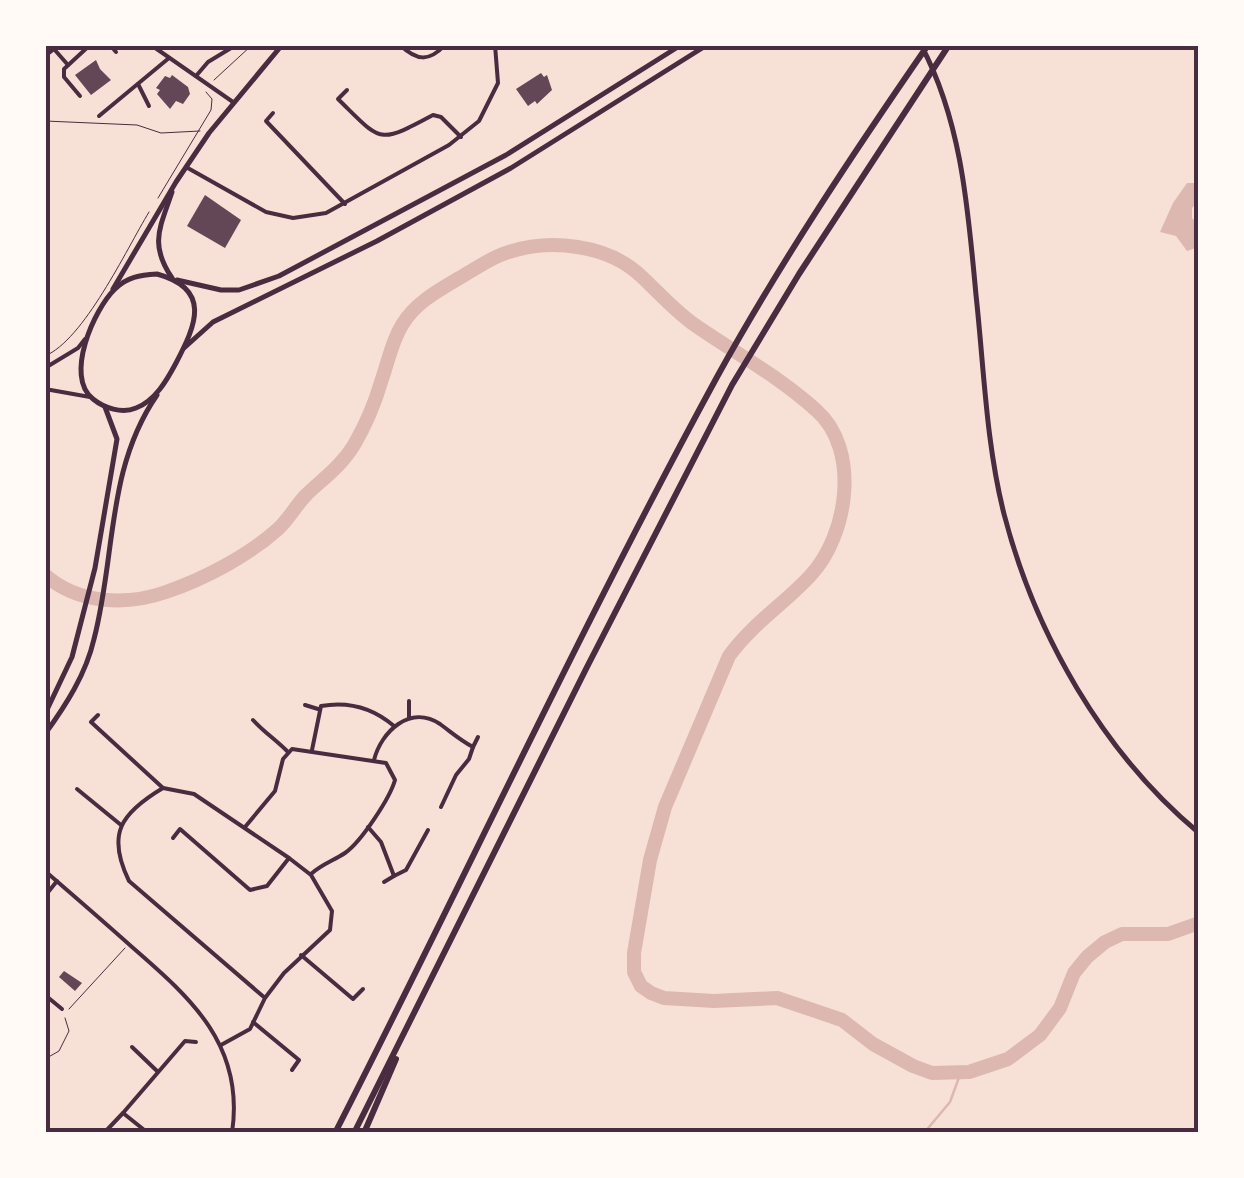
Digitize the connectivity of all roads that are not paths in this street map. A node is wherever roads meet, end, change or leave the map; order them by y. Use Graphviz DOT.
graph roads {
  1 [pos="90,45"];
  2 [pos="110,45"];
  3 [pos="151,45"];
  4 [pos="236,45"];
  5 [pos="282,45"];
  6 [pos="400,45"];
  7 [pos="445,45"];
  8 [pos="496,45"];
  9 [pos="681,45"];
  10 [pos="708,45"];
  11 [pos="924,45"];
  12 [pos="948,45"];
  13 [pos="116,52"];
  14 [pos="45,56"];
  15 [pos="169,58"];
  16 [pos="68,65"];
  17 [pos="196,76"];
  18 [pos="138,84"];
  19 [pos="348,90"];
  20 [pos="80,96"];
  21 [pos="232,102"];
  22 [pos="150,106"];
  23 [pos="273,113"];
  24 [pos="98,116"];
  25 [pos="460,137"];
  26 [pos="186,167"];
  27 [pos="176,182"];
  28 [pos="344,204"];
  29 [pos="174,279"];
  30 [pos="112,292"];
  31 [pos="88,336"];
  32 [pos="184,348"];
  33 [pos="45,368"];
  34 [pos="165,384"];
  35 [pos="45,389"];
  36 [pos="90,397"];
  37 [pos="103,405"];
  38 [pos="409,702"];
  39 [pos="305,705"];
  40 [pos="318,708"];
  41 [pos="45,714"];
  42 [pos="98,715"];
  43 [pos="408,718"];
  44 [pos="253,720"];
  45 [pos="394,726"];
  46 [pos="45,734"];
  47 [pos="478,736"];
  48 [pos="473,747"];
  49 [pos="312,750"];
  50 [pos="287,752"];
  51 [pos="374,760"];
  52 [pos="77,788"];
  53 [pos="163,788"];
  54 [pos="441,807"];
  55 [pos="120,825"];
  56 [pos="245,827"];
  57 [pos="368,827"];
  58 [pos="428,830"];
  59 [pos="1199,833"];
  60 [pos="172,838"];
  61 [pos="290,858"];
  62 [pos="45,871"];
  63 [pos="312,874"];
  64 [pos="394,876"];
  65 [pos="57,882"];
  66 [pos="384,882"];
  67 [pos="45,896"];
  68 [pos="301,955"];
  69 [pos="363,989"];
  70 [pos="45,994"];
  71 [pos="265,998"];
  72 [pos="62,1009"];
  73 [pos="254,1022"];
  74 [pos="406,1030"];
  75 [pos="196,1042"];
  76 [pos="220,1045"];
  77 [pos="132,1047"];
  78 [pos="292,1070"];
  79 [pos="157,1072"];
  80 [pos="123,1112"];
  81 [pos="104,1133"];
  82 [pos="148,1133"];
  83 [pos="232,1133"];
  84 [pos="335,1133"];
  85 [pos="354,1133"];
  86 [pos="364,1133"];
  1 -- 16 [label="street"];
  2 -- 13 [label="street"];
  3 -- 15 [label="street"];
  4 -- 17 [label="street"];
  5 -- 21 [label="main road"];
  6 -- 7 [label="street"];
  8 -- 25 [label="street"];
  9 -- 29 [label="main road"];
  10 -- 32 [label="main road"];
  11 -- 59 [label="main road"];
  11 -- 84 [label="highway"];
  12 -- 74 [label="highway"];
  14 -- 16 [label="street"];
  15 -- 17 [label="street"];
  15 -- 18 [label="street"];
  16 -- 20 [label="street"];
  17 -- 21 [label="street"];
  18 -- 22 [label="street"];
  18 -- 24 [label="street"];
  19 -- 25 [label="street"];
  21 -- 26 [label="main road"];
  23 -- 28 [label="street"];
  25 -- 28 [label="street"];
  26 -- 27 [label="main road"];
  26 -- 28 [label="street"];
  27 -- 29 [label="main road"];
  27 -- 30 [label="main road"];
  29 -- 30 [label="main road"];
  29 -- 32 [label="main road"];
  30 -- 31 [label="main road"];
  31 -- 33 [label="street"];
  31 -- 36 [label="main road"];
  32 -- 34 [label="main road"];
  34 -- 37 [label="main road"];
  34 -- 46 [label="main road"];
  35 -- 36 [label="street"];
  36 -- 37 [label="main road"];
  37 -- 41 [label="main road"];
  38 -- 43 [label="street"];
  39 -- 40 [label="street"];
  40 -- 45 [label="street"];
  40 -- 49 [label="street"];
  42 -- 53 [label="street"];
  43 -- 45 [label="street"];
  43 -- 48 [label="street"];
  44 -- 50 [label="street"];
  45 -- 51 [label="street"];
  47 -- 48 [label="street"];
  48 -- 54 [label="street"];
  49 -- 50 [label="street"];
  49 -- 51 [label="street"];
  50 -- 56 [label="street"];
  51 -- 57 [label="street"];
  52 -- 55 [label="street"];
  53 -- 55 [label="street"];
  53 -- 56 [label="street"];
  55 -- 71 [label="street"];
  56 -- 61 [label="street"];
  57 -- 63 [label="street"];
  57 -- 64 [label="street"];
  58 -- 64 [label="street"];
  60 -- 61 [label="street"];
  61 -- 63 [label="street"];
  62 -- 65 [label="street"];
  63 -- 68 [label="street"];
  64 -- 66 [label="street"];
  65 -- 67 [label="street"];
  65 -- 76 [label="street"];
  68 -- 69 [label="street"];
  68 -- 71 [label="street"];
  70 -- 72 [label="street"];
  71 -- 73 [label="street"];
  73 -- 76 [label="street"];
  73 -- 78 [label="street"];
  74 -- 85 [label="highway"];
  74 -- 86 [label="highway"];
  75 -- 79 [label="street"];
  76 -- 83 [label="street"];
  77 -- 79 [label="street"];
  79 -- 80 [label="street"];
  80 -- 81 [label="street"];
  80 -- 82 [label="street"];
}
